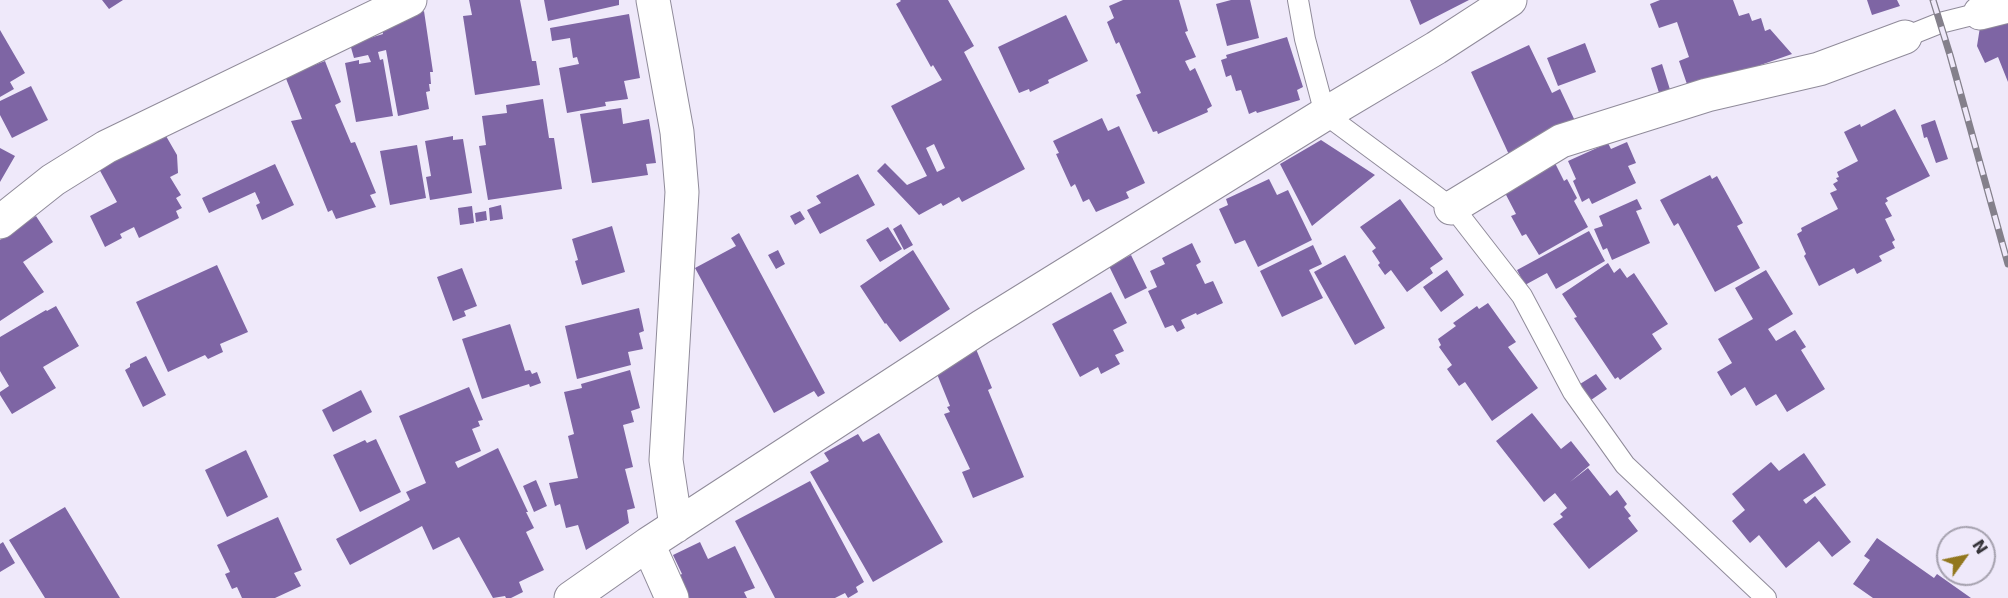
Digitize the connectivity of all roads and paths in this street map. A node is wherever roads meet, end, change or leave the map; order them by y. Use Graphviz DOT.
graph roads {
  1 [pos="410,0"];
  2 [pos="653,0"];
  3 [pos="1298,0"];
  4 [pos="1510,0"];
  5 [pos="1994,10"];
  6 [pos="1905,37"];
  7 [pos="1325,114"];
  8 [pos="1451,208"];
  9 [pos="0,222"];
  10 [pos="676,526"];
  11 [pos="648,544"];
  12 [pos="571,598"];
  13 [pos="672,598"];
  14 [pos="1766,598"];
  1 -- 9 [label="street"];
  2 -- 10 [label="street"];
  3 -- 7 [label="lane"];
  4 -- 7 [label="street"];
  5 -- 6 [label="lane"];
  6 -- 8 [label="street"];
  7 -- 8 [label="lane"];
  7 -- 10 [label="street"];
  8 -- 14 [label="lane"];
  10 -- 11 [label="street"];
  11 -- 12 [label="street"];
  11 -- 13 [label="street"];
}
